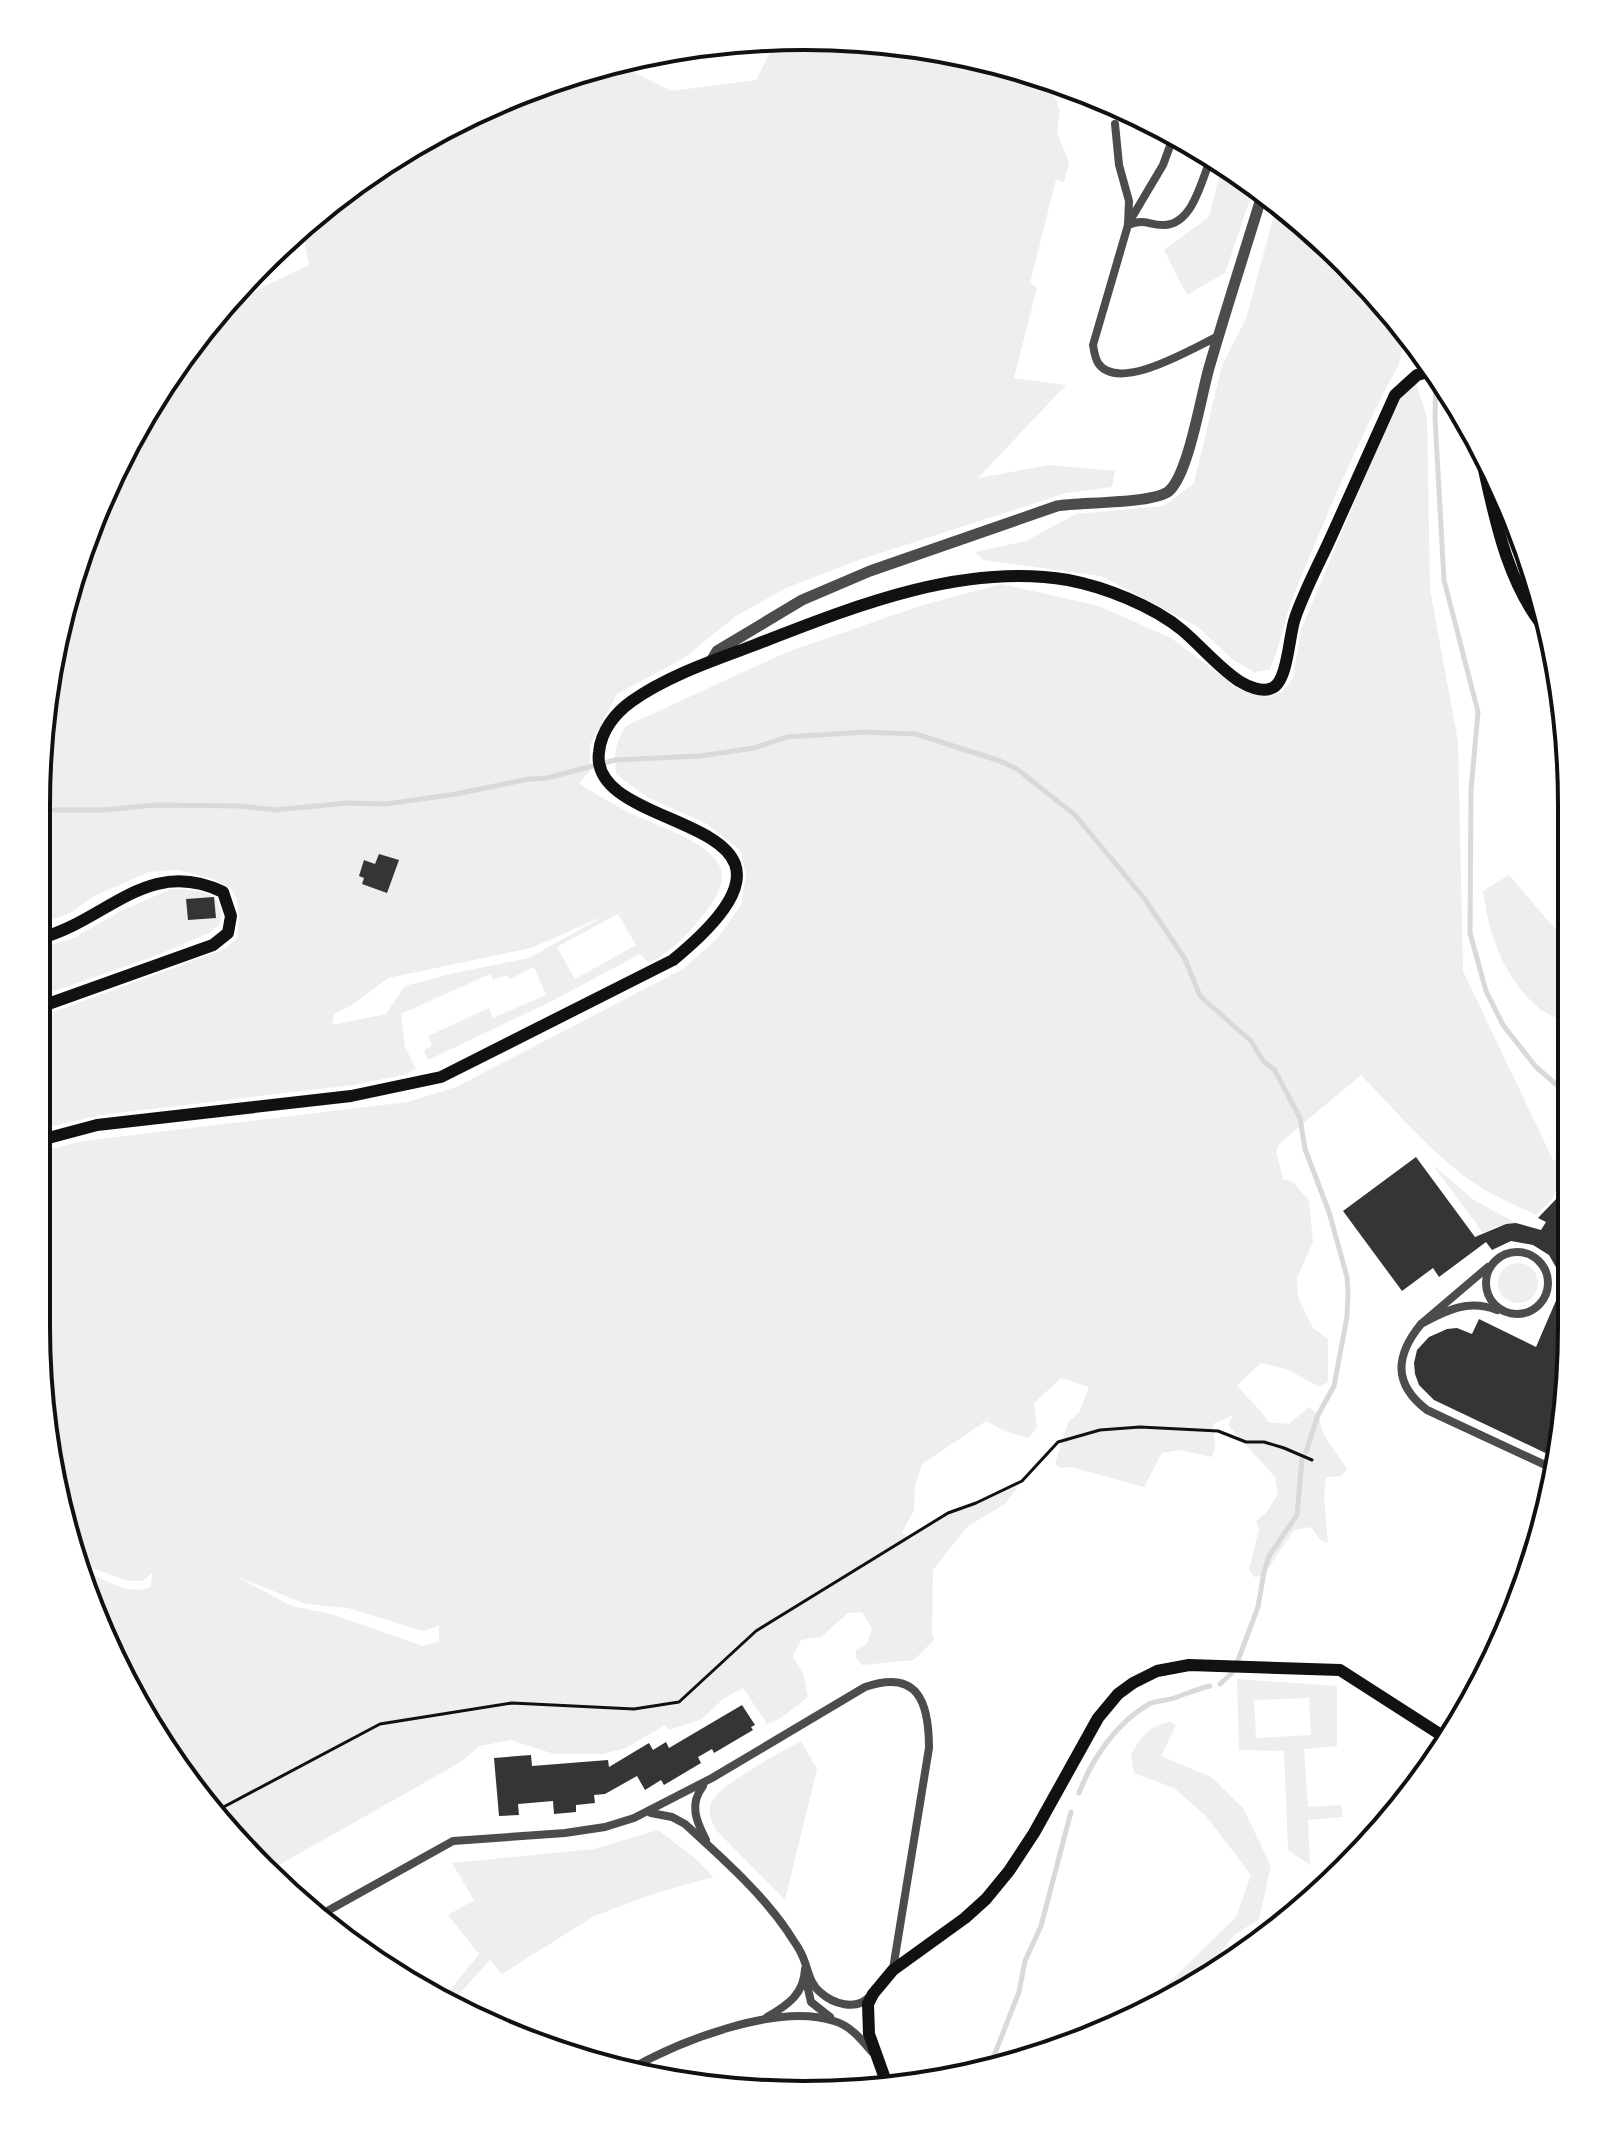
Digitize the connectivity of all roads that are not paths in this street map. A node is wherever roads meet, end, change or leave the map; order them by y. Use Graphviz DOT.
graph roads {
  1 [pos="1115,124"];
  2 [pos="1170,145"];
  3 [pos="1207,167"];
  4 [pos="1260,204"];
  5 [pos="1128,225"];
  6 [pos="1220,336"];
  7 [pos="1423,374"];
  8 [pos="1492,497"];
  9 [pos="1533,613"];
  10 [pos="711,661"];
  11 [pos="50,934"];
  12 [pos="50,1003"];
  13 [pos="50,1138"];
  14 [pos="1495,1261"];
  15 [pos="1506,1313"];
  16 [pos="1421,1324"];
  17 [pos="1545,1465"];
  18 [pos="1439,1733"];
  19 [pos="712,1778"];
  20 [pos="646,1813"];
  21 [pos="716,1853"];
  22 [pos="328,1911"];
  23 [pos="805,1964"];
  24 [pos="893,1970"];
  25 [pos="873,1994"];
  26 [pos="760,2021"];
  27 [pos="836,2021"];
  28 [pos="875,2056"];
  29 [pos="642,2063"];
  30 [pos="884,2077"];
  1 -- 5 [label="street"];
  2 -- 5 [label="street"];
  3 -- 5 [label="street"];
  4 -- 6 [label="street"];
  5 -- 6 [label="street"];
  6 -- 10 [label="street"];
  7 -- 10 [label="main road"];
  8 -- 9 [label="main road"];
  10 -- 13 [label="main road"];
  11 -- 12 [label="main road"];
  14 -- 15 [label="street"];
  14 -- 15 [label="street"];
  14 -- 16 [label="street"];
  15 -- 16 [label="street"];
  16 -- 17 [label="street"];
  18 -- 24 [label="main road"];
  19 -- 20 [label="street"];
  19 -- 21 [label="street"];
  19 -- 24 [label="street"];
  20 -- 21 [label="street"];
  20 -- 22 [label="street"];
  21 -- 23 [label="street"];
  23 -- 25 [label="street"];
  23 -- 26 [label="street"];
  23 -- 27 [label="street"];
  24 -- 25 [label="main road"];
  25 -- 28 [label="main road"];
  26 -- 27 [label="street"];
  26 -- 29 [label="street"];
  27 -- 28 [label="street"];
  28 -- 30 [label="main road"];
}
